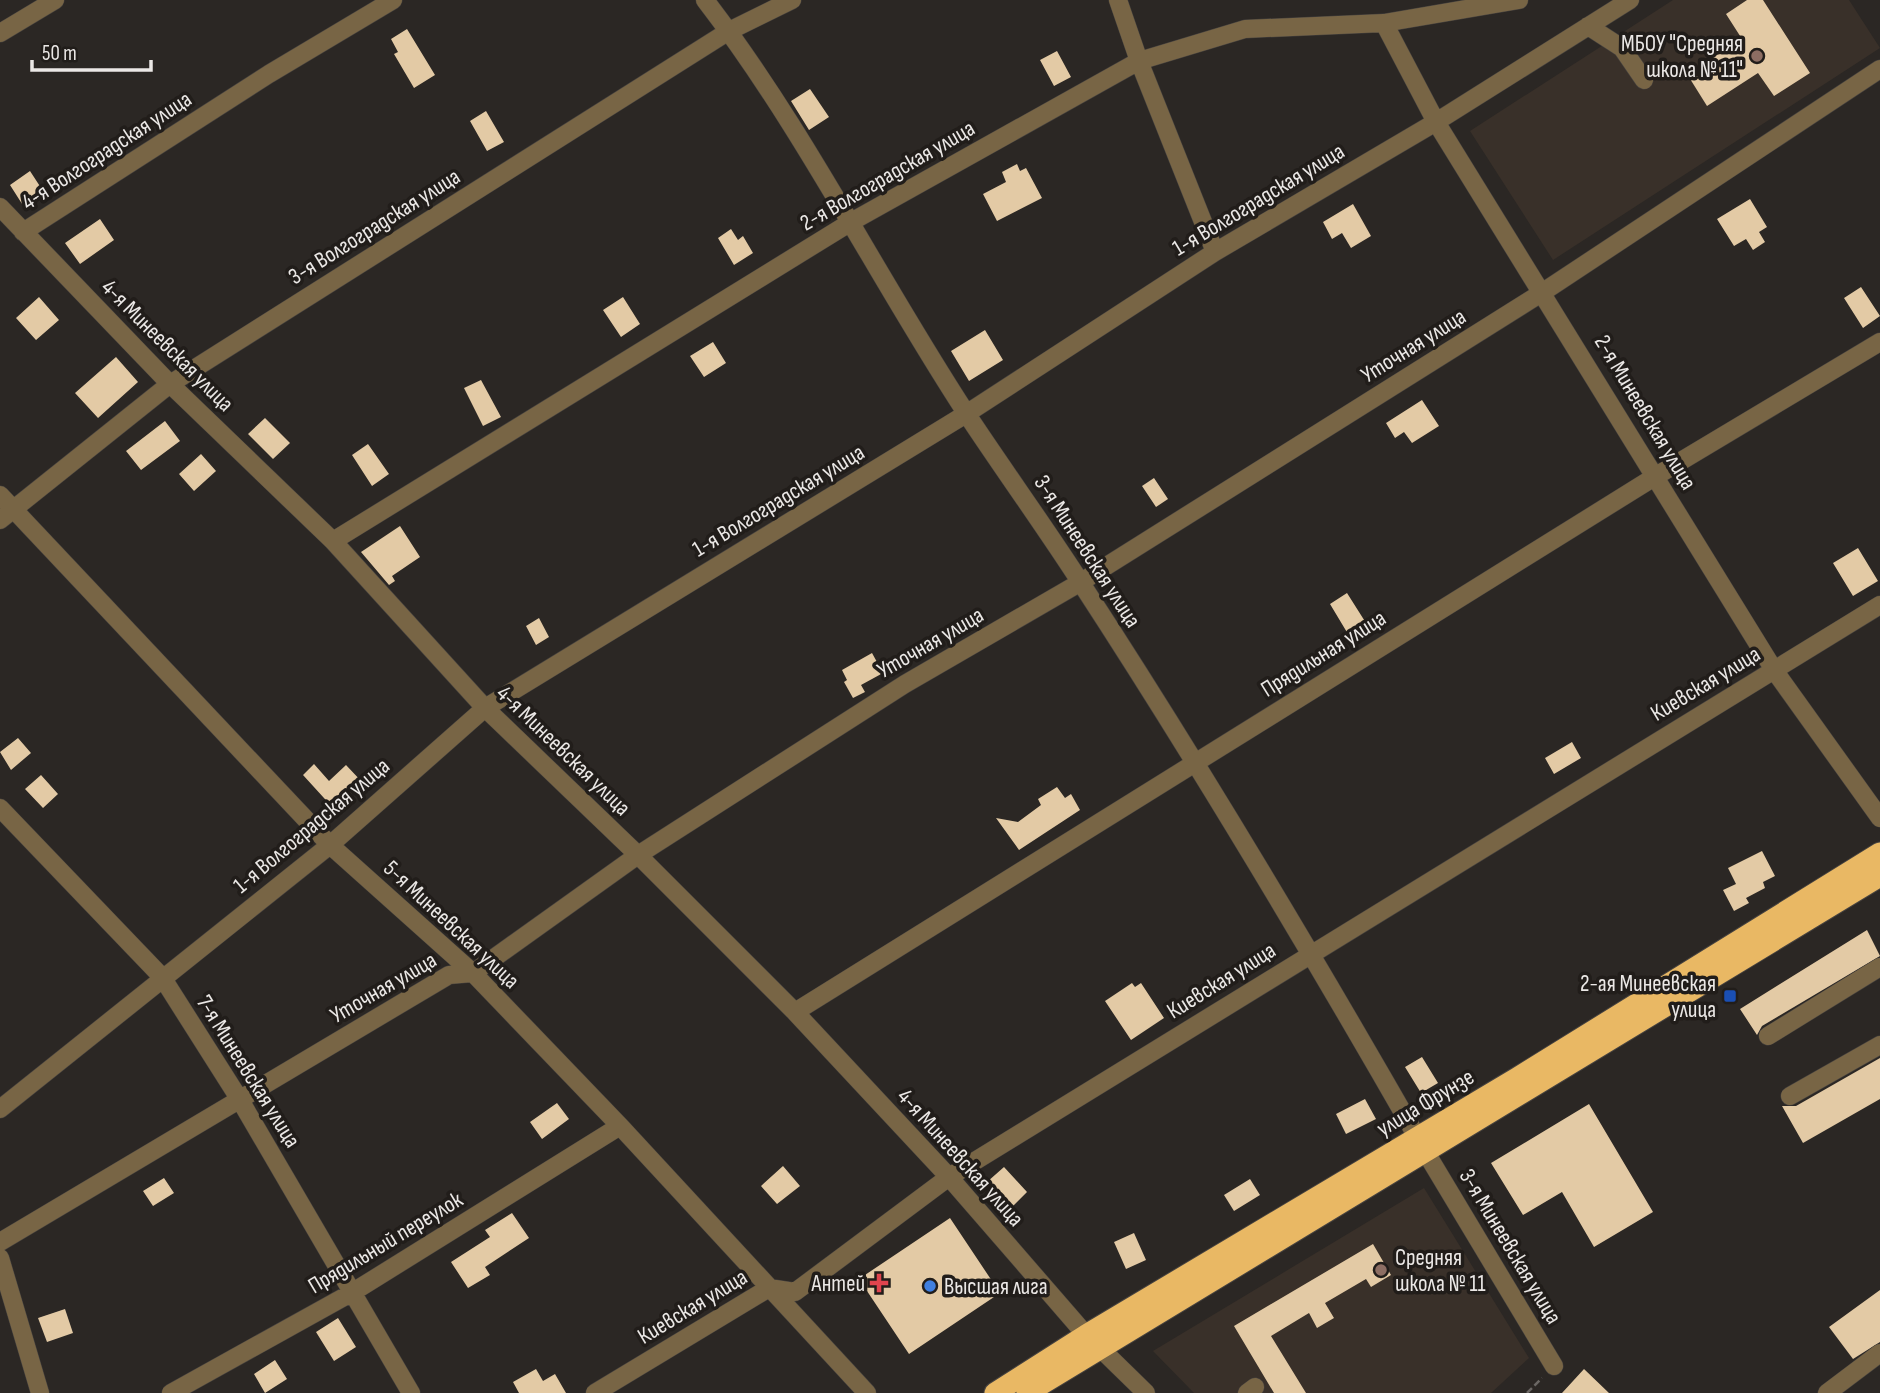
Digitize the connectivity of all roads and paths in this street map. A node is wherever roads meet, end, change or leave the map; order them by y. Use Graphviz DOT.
graph roads {
  1 [pos="55,0"];
  2 [pos="394,0"];
  3 [pos="705,0"];
  4 [pos="792,0"];
  5 [pos="1118,0"];
  6 [pos="1520,0"];
  7 [pos="1630,0"];
  8 [pos="1384,23"];
  9 [pos="1588,26"];
  10 [pos="729,31"];
  11 [pos="0,33"];
  12 [pos="1139,61"];
  13 [pos="1880,69"];
  14 [pos="1644,79"];
  15 [pos="1436,122"];
  16 [pos="0,208"];
  17 [pos="851,222"];
  18 [pos="23,232"];
  19 [pos="1215,252"];
  20 [pos="1543,292"];
  21 [pos="1880,341"];
  22 [pos="170,384"];
  23 [pos="966,414"];
  24 [pos="1656,475"];
  25 [pos="0,495"];
  26 [pos="6,515"];
  27 [pos="333,541"];
  28 [pos="1081,582"];
  29 [pos="1880,605"];
  30 [pos="1774,670"];
  31 [pos="485,708"];
  32 [pos="1194,762"];
  33 [pos="0,808"];
  34 [pos="1880,818"];
  35 [pos="330,845"];
  36 [pos="1880,853"];
  37 [pos="638,855"];
  38 [pos="1880,876"];
  39 [pos="1311,953"];
  40 [pos="1880,967"];
  41 [pos="473,973"];
  42 [pos="162,977"];
  43 [pos="795,1012"];
  44 [pos="1768,1036"];
  45 [pos="1880,1045"];
  46 [pos="1790,1096"];
  47 [pos="240,1100"];
  48 [pos="0,1109"];
  49 [pos="620,1126"];
  50 [pos="1421,1144"];
  51 [pos="949,1177"];
  52 [pos="0,1241"];
  53 [pos="0,1258"];
  54 [pos="769,1288"];
  55 [pos="353,1292"];
  56 [pos="1093,1342"];
  57 [pos="1880,1353"];
  58 [pos="1554,1366"];
  59 [pos="40,1393"];
  60 [pos="171,1393"];
  61 [pos="411,1393"];
  62 [pos="595,1393"];
  63 [pos="867,1393"];
  64 [pos="995,1393"];
  65 [pos="1027,1393"];
  66 [pos="1146,1393"];
  67 [pos="1527,1393"];
  68 [pos="1827,1393"];
  1 -- 11 [label="street"];
  2 -- 18 [label="street, 4-я Волгоградская улица"];
  3 -- 10 [label="street, 3-я Минеевская улица"];
  4 -- 10 [label="street, 3-я Волгоградская улица"];
  5 -- 12 [label="street"];
  6 -- 8 [label="street, 2-я Волгоградская улица"];
  7 -- 9 [label="street, 1-я Волгоградская улица"];
  8 -- 12 [label="street, 2-я Волгоградская улица"];
  8 -- 15 [label="street, 2-я Минеевская улица"];
  9 -- 14 [label="street"];
  9 -- 15 [label="street, 1-я Волгоградская улица"];
  10 -- 17 [label="street, 3-я Минеевская улица"];
  10 -- 22 [label="street, 3-я Волгоградская улица"];
  12 -- 17 [label="street, 2-я Волгоградская улица"];
  12 -- 19 [label="street"];
  13 -- 20 [label="street, Уточная улица"];
  15 -- 19 [label="street, 1-я Волгоградская улица"];
  15 -- 20 [label="street, 2-я Минеевская улица"];
  16 -- 18 [label="street, 4-я Минеевская улица"];
  17 -- 23 [label="street, 3-я Минеевская улица"];
  17 -- 27 [label="street, 2-я Волгоградская улица"];
  18 -- 22 [label="street, 4-я Минеевская улица"];
  19 -- 23 [label="street, 1-я Волгоградская улица"];
  20 -- 24 [label="street, 2-я Минеевская улица"];
  20 -- 28 [label="street, Уточная улица"];
  21 -- 24 [label="street, Прядильная улица"];
  22 -- 26 [label="street, 3-я Волгоградская улица"];
  22 -- 27 [label="street, 4-я Минеевская улица"];
  23 -- 28 [label="street, 3-я Минеевская улица"];
  23 -- 31 [label="street, 1-я Волгоградская улица"];
  24 -- 30 [label="street, 2-я Минеевская улица"];
  24 -- 32 [label="street, Прядильная улица"];
  25 -- 26 [label="street, 5-я Минеевская улица"];
  26 -- 35 [label="street, 5-я Минеевская улица"];
  27 -- 31 [label="street, 4-я Минеевская улица"];
  28 -- 32 [label="street, 3-я Минеевская улица"];
  28 -- 37 [label="street, Уточная улица"];
  29 -- 30 [label="street, Киевская улица"];
  30 -- 34 [label="street, 2-я Минеевская улица"];
  30 -- 39 [label="street, Киевская улица"];
  31 -- 35 [label="street, 1-я Волгоградская улица"];
  31 -- 37 [label="street, 4-я Минеевская улица"];
  32 -- 39 [label="street, 3-я Минеевская улица"];
  32 -- 43 [label="street, Прядильная улица"];
  33 -- 42 [label="street, 7-я Минеевская улица"];
  35 -- 41 [label="street, 5-я Минеевская улица"];
  35 -- 42 [label="street, 1-я Волгоградская улица"];
  36 -- 50 [label="highway, улица Фрунзе"];
  37 -- 41 [label="street, Уточная улица"];
  37 -- 43 [label="street, 4-я Минеевская улица"];
  38 -- 50 [label="highway, улица Фрунзе"];
  39 -- 50 [label="street, 3-я Минеевская улица"];
  39 -- 51 [label="street, Киевская улица"];
  40 -- 44 [label="street"];
  41 -- 47 [label="street, Уточная улица"];
  41 -- 49 [label="street, 5-я Минеевская улица"];
  42 -- 47 [label="street, 7-я Минеевская улица"];
  42 -- 48 [label="street, 1-я Волгоградская улица"];
  43 -- 51 [label="street, 4-я Минеевская улица"];
  45 -- 46 [label="street"];
  47 -- 52 [label="street, Уточная улица"];
  47 -- 55 [label="street, 7-я Минеевская улица"];
  49 -- 54 [label="street, 5-я Минеевская улица"];
  49 -- 55 [label="street, Прядильный переулок"];
  50 -- 56 [label="highway, улица Фрунзе"];
  50 -- 58 [label="street, 3-я Минеевская улица"];
  51 -- 54 [label="street, Киевская улица"];
  51 -- 56 [label="street, 4-я Минеевская улица"];
  53 -- 59 [label="street"];
  54 -- 62 [label="street, Киевская улица"];
  54 -- 63 [label="street, 5-я Минеевская улица"];
  55 -- 60 [label="street, Прядильный переулок"];
  55 -- 61 [label="street, 7-я Минеевская улица"];
  56 -- 64 [label="highway, улица Фрунзе"];
  56 -- 65 [label="highway, улица Фрунзе"];
  56 -- 66 [label="street, 4-я Минеевская улица"];
  57 -- 68 [label="street"];
  58 -- 67 [label="path"];
}
